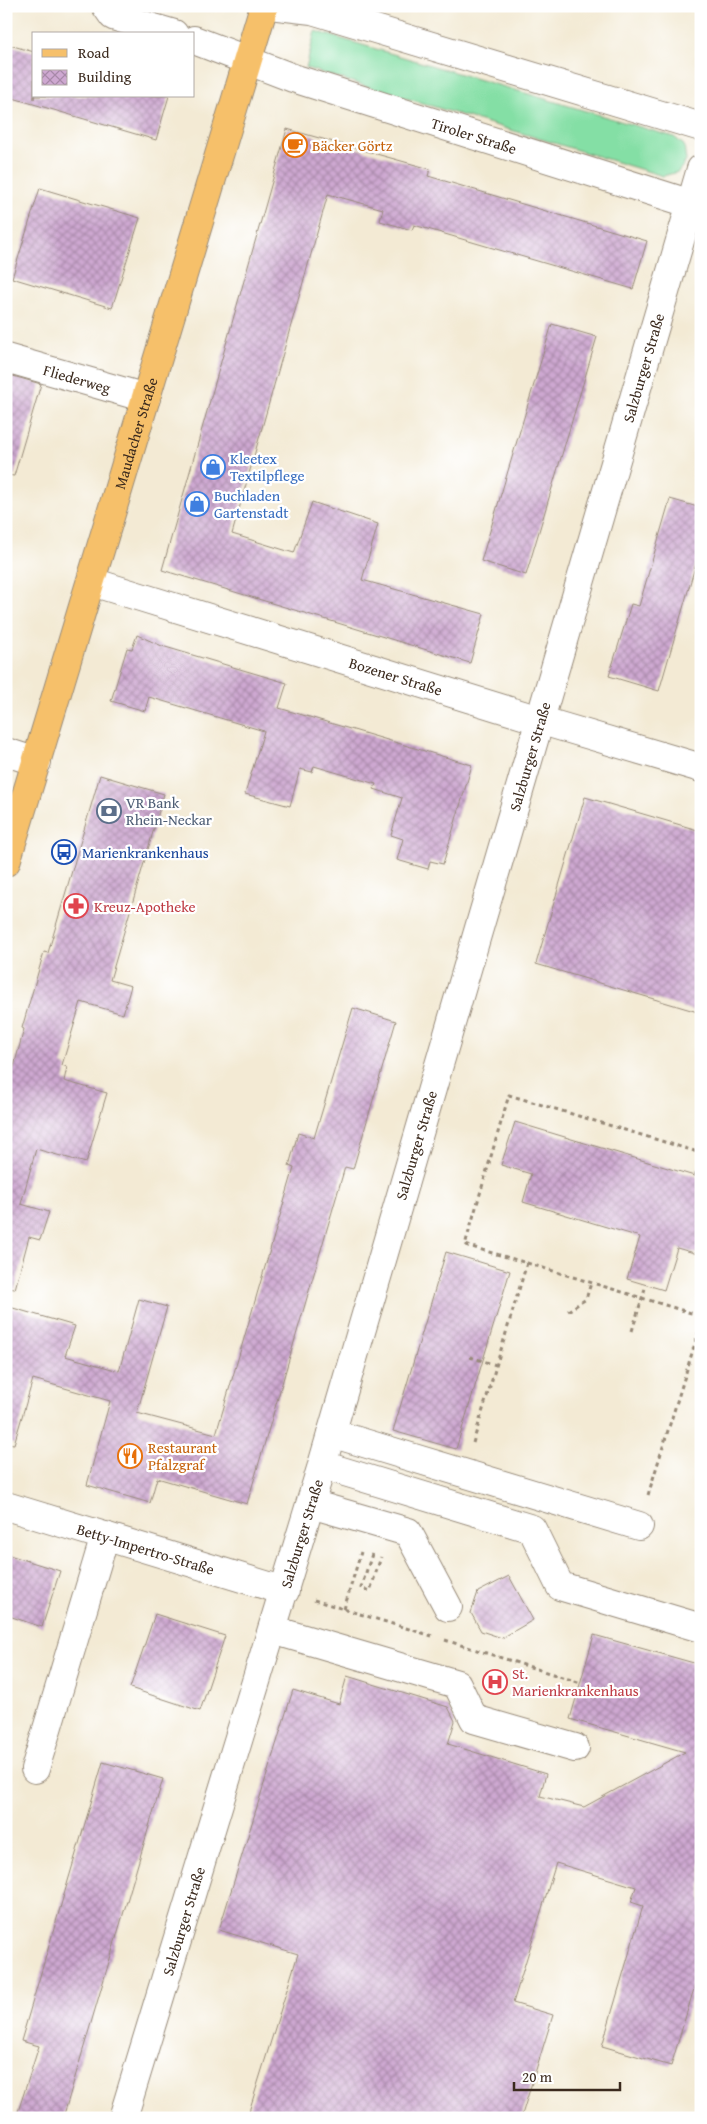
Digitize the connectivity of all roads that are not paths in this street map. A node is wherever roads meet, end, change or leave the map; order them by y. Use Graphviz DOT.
graph roads {
  1 [pos="106,6"];
  2 [pos="264,6"];
  3 [pos="278,6"];
  4 [pos="167,32"];
  5 [pos="195,40"];
  6 [pos="249,60"];
  7 [pos="701,127"];
  8 [pos="701,169"];
  9 [pos="695,205"];
  10 [pos="6,358"];
  11 [pos="146,398"];
  12 [pos="92,582"];
  13 [pos="539,720"];
  14 [pos="6,752"];
  15 [pos="37,762"];
  16 [pos="701,768"];
  17 [pos="6,862"];
  18 [pos="331,1432"];
  19 [pos="322,1465"];
  20 [pos="311,1504"];
  21 [pos="6,1506"];
  22 [pos="639,1526"];
  23 [pos="105,1536"];
  24 [pos="285,1591"];
  25 [pos="448,1607"];
  26 [pos="701,1628"];
  27 [pos="274,1630"];
  28 [pos="575,1748"];
  29 [pos="35,1769"];
  30 [pos="123,2118"];
  1 -- 4 [label="street"];
  2 -- 6 [label="main road, Maudacher Straße"];
  3 -- 7 [label="street"];
  5 -- 6 [label="street, Tiroler Straße"];
  6 -- 9 [label="street, Tiroler Straße"];
  6 -- 11 [label="main road, Maudacher Straße"];
  8 -- 9 [label="street, Salzburger Straße"];
  9 -- 13 [label="street, Salzburger Straße"];
  10 -- 11 [label="street, Fliederweg"];
  11 -- 12 [label="main road, Maudacher Straße"];
  12 -- 13 [label="street, Bozener Straße"];
  12 -- 15 [label="main road, Maudacher Straße"];
  13 -- 16 [label="street, Bozener Straße"];
  13 -- 18 [label="street, Salzburger Straße"];
  14 -- 15 [label="street"];
  15 -- 17 [label="main road, Maudacher Straße"];
  18 -- 19 [label="street, Salzburger Straße"];
  18 -- 22 [label="street"];
  19 -- 20 [label="street, Salzburger Straße"];
  19 -- 26 [label="street"];
  20 -- 24 [label="street, Salzburger Straße"];
  20 -- 25 [label="street"];
  21 -- 23 [label="street, Betty-Impertro-Straße"];
  23 -- 24 [label="street, Betty-Impertro-Straße"];
  23 -- 29 [label="street"];
  24 -- 27 [label="street, Salzburger Straße"];
  27 -- 28 [label="street"];
  27 -- 30 [label="street, Salzburger Straße"];
}
